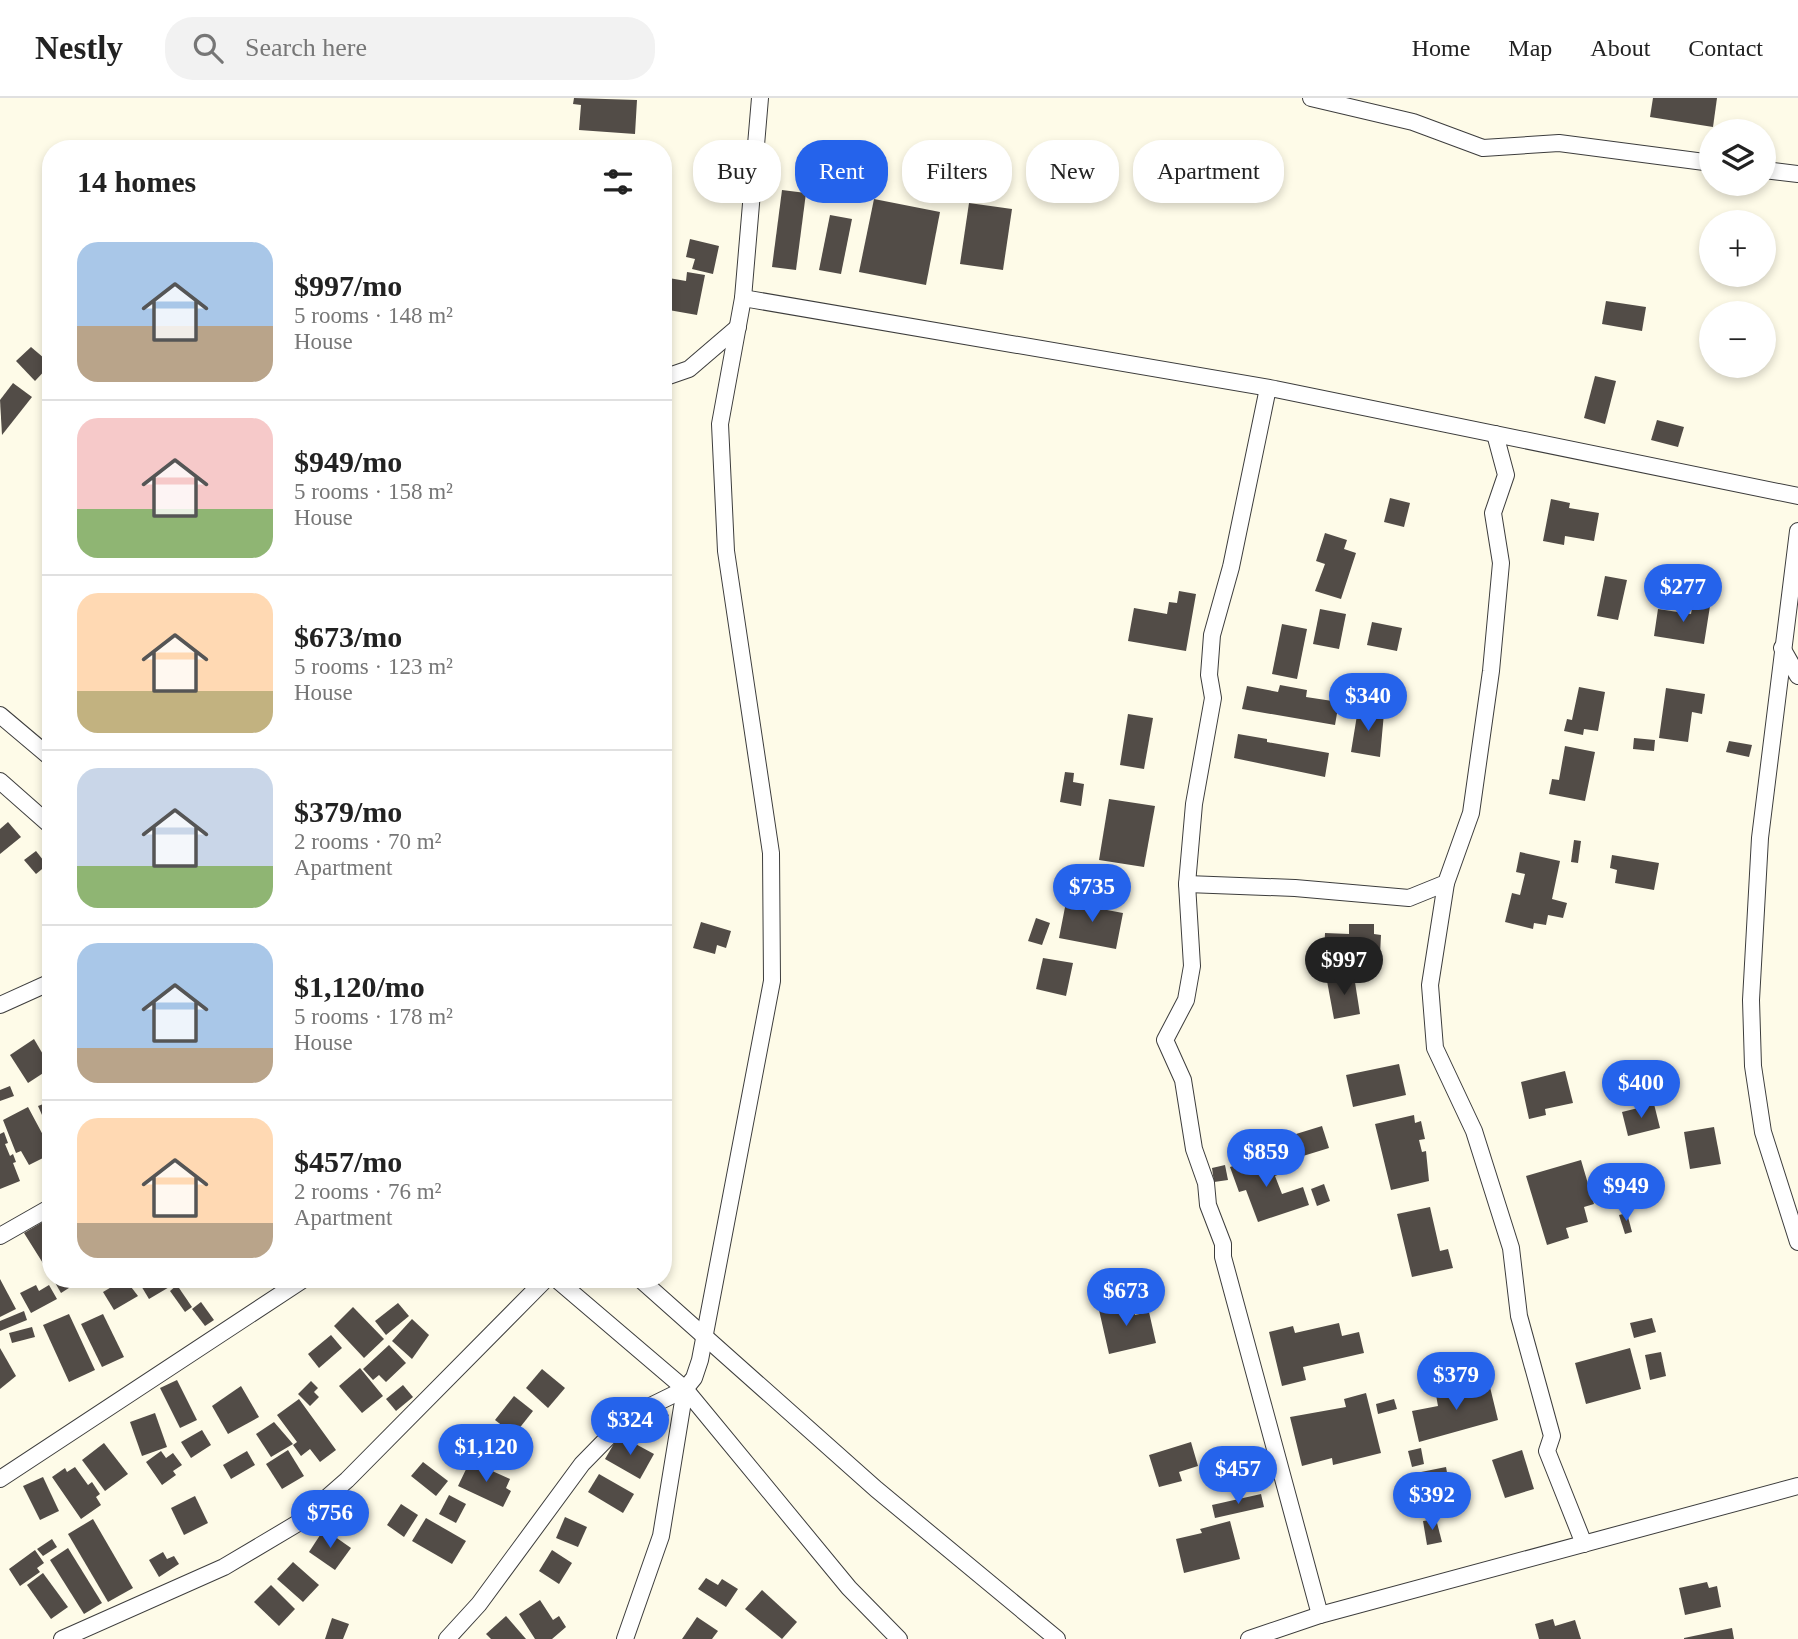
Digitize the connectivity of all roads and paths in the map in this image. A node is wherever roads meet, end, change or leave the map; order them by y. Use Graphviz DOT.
graph roads {
  1 [pos="760,98"];
  2 [pos="1311,98"];
  3 [pos="1699,161"];
  4 [pos="1776,171"];
  5 [pos="1798,174"];
  6 [pos="743,298"];
  7 [pos="738,327"];
  8 [pos="672,375"];
  9 [pos="1268,388"];
  10 [pos="1495,434"];
  11 [pos="1798,496"];
  12 [pos="1798,531"];
  13 [pos="1781,646"];
  14 [pos="1798,676"];
  15 [pos="0,716"];
  16 [pos="42,751"];
  17 [pos="0,781"];
  18 [pos="42,818"];
  19 [pos="1446,883"];
  20 [pos="1187,884"];
  21 [pos="42,986"];
  22 [pos="0,1005"];
  23 [pos="42,1212"];
  24 [pos="0,1236"];
  25 [pos="1798,1242"];
  26 [pos="290,1288"];
  27 [pos="537,1288"];
  28 [pos="567,1288"];
  29 [pos="650,1288"];
  30 [pos="703,1336"];
  31 [pos="685,1389"];
  32 [pos="0,1479"];
  33 [pos="1798,1486"];
  34 [pos="1584,1544"];
  35 [pos="1320,1615"];
  36 [pos="62,1639"];
  37 [pos="447,1639"];
  38 [pos="625,1639"];
  39 [pos="898,1639"];
  40 [pos="1058,1639"];
  41 [pos="1249,1639"];
  1 -- 6 [label="street"];
  2 -- 3 [label="street"];
  4 -- 5 [label="street"];
  6 -- 7 [label="street"];
  6 -- 9 [label="street"];
  7 -- 8 [label="street"];
  7 -- 30 [label="street"];
  9 -- 10 [label="street"];
  9 -- 20 [label="street"];
  10 -- 11 [label="street"];
  10 -- 19 [label="street"];
  12 -- 13 [label="street"];
  13 -- 14 [label="street"];
  13 -- 25 [label="street"];
  15 -- 16 [label="street"];
  17 -- 18 [label="street"];
  19 -- 20 [label="street"];
  19 -- 34 [label="street"];
  20 -- 35 [label="street"];
  21 -- 22 [label="street"];
  23 -- 24 [label="street"];
  26 -- 32 [label="street"];
  27 -- 36 [label="street"];
  28 -- 31 [label="street"];
  29 -- 30 [label="street"];
  30 -- 31 [label="street"];
  30 -- 40 [label="street"];
  31 -- 37 [label="street"];
  31 -- 38 [label="street"];
  31 -- 39 [label="street"];
  33 -- 34 [label="street"];
  34 -- 35 [label="street"];
  35 -- 41 [label="street"];
}
